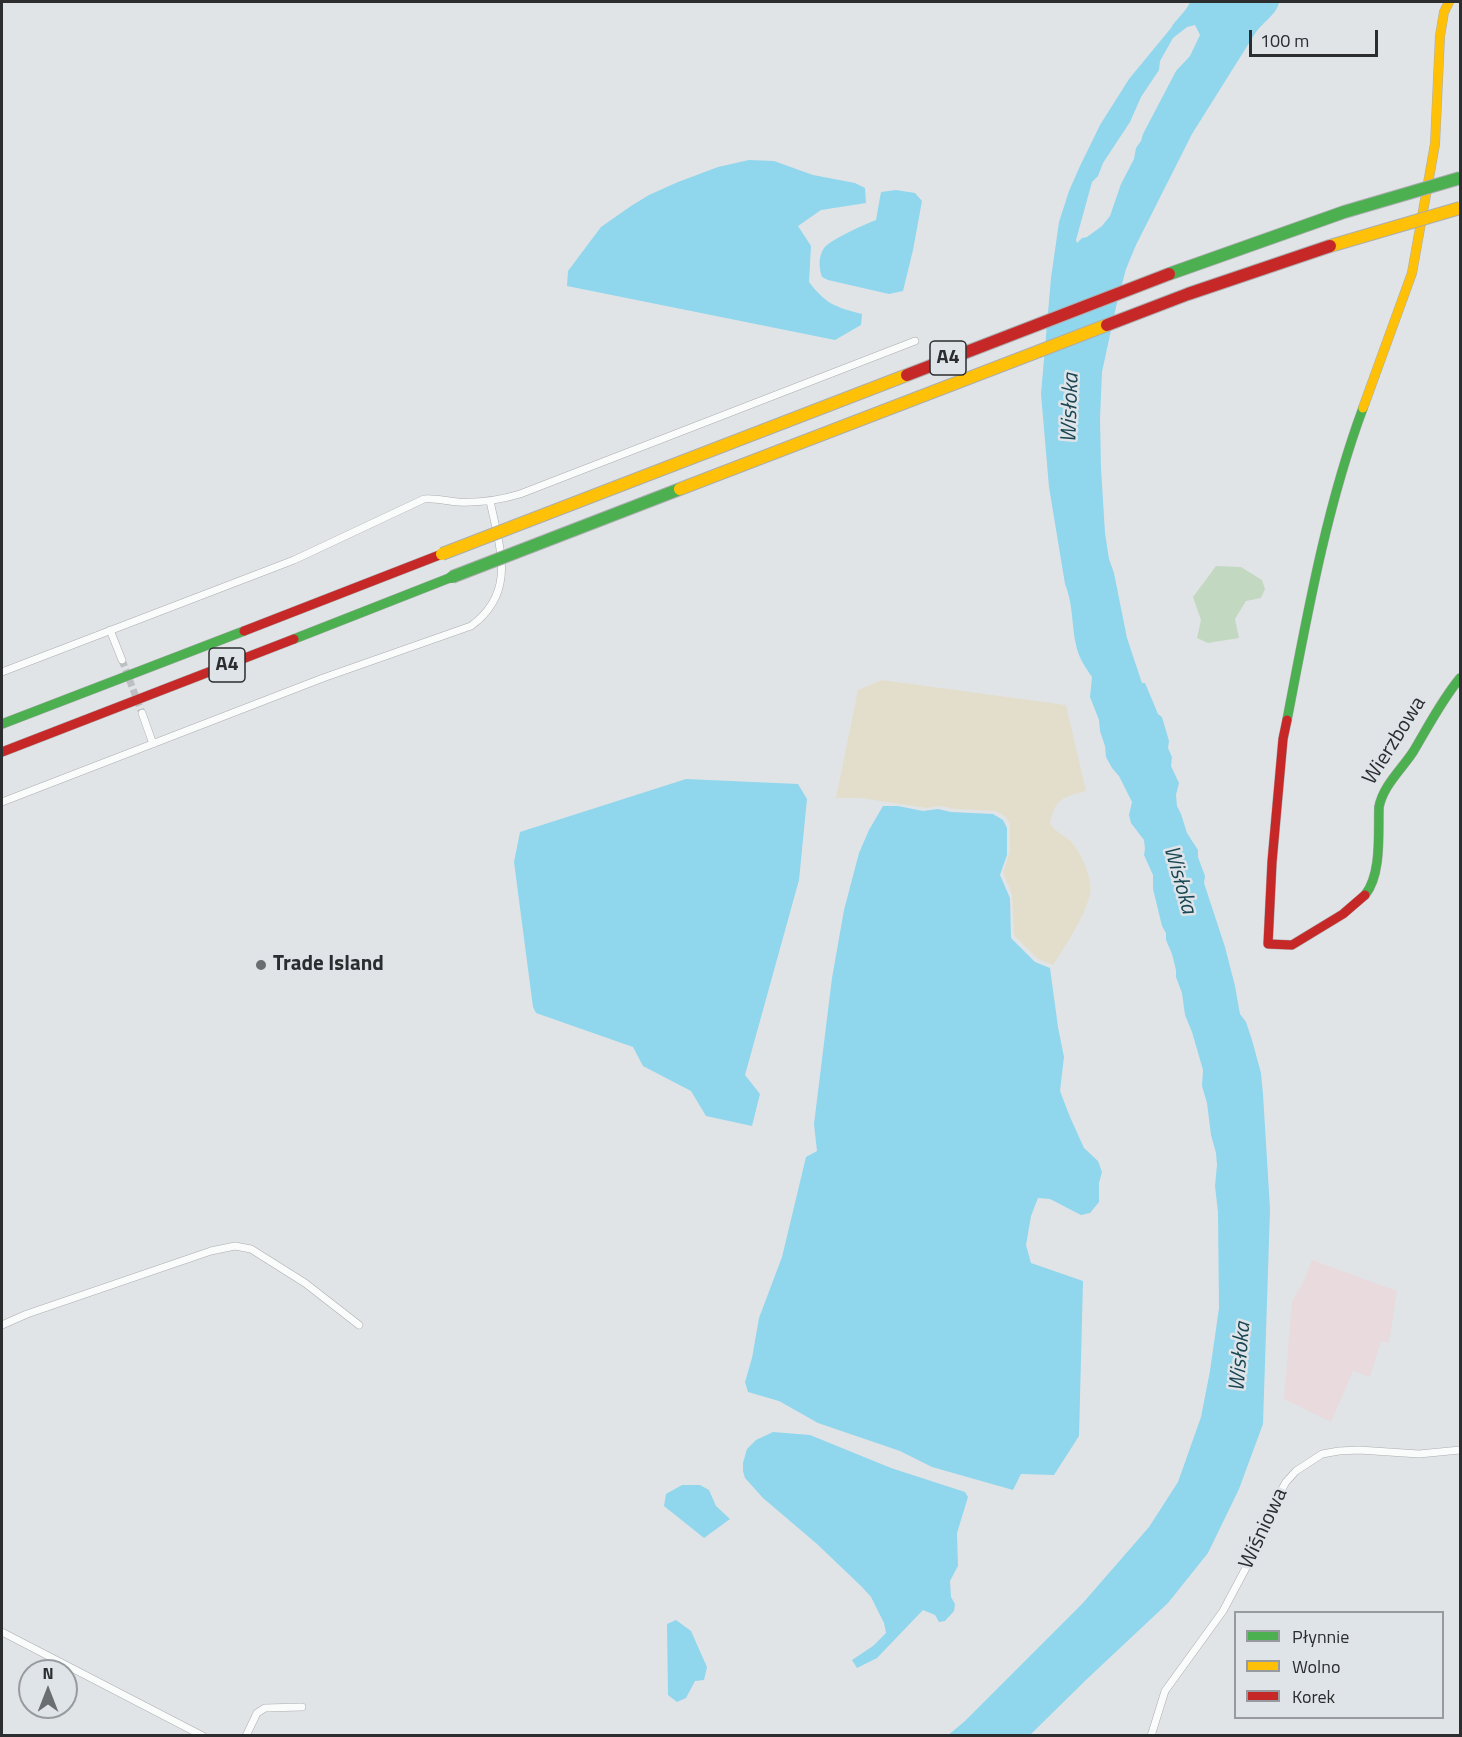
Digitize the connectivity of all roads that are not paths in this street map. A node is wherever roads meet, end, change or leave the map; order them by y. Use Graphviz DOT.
graph roads {
  1 [pos="1449,2"];
  2 [pos="1461,178"];
  3 [pos="1461,208"];
  4 [pos="915,341"];
  5 [pos="490,501"];
  6 [pos="110,630"];
  7 [pos="122,660"];
  8 [pos="2,672"];
  9 [pos="1461,678"];
  10 [pos="142,712"];
  11 [pos="2,724"];
  12 [pos="153,744"];
  13 [pos="2,752"];
  14 [pos="2,802"];
  15 [pos="2,1324"];
  16 [pos="359,1325"];
  17 [pos="1461,1450"];
  18 [pos="2,1632"];
  19 [pos="302,1707"];
  20 [pos="203,1736"];
  21 [pos="246,1736"];
  22 [pos="1151,1736"];
  1 -- 9 [label="main road, Wierzbowa"];
  2 -- 11 [label="main road, A4, bridge"];
  3 -- 13 [label="main road, A4, bridge"];
  4 -- 5 [label="street"];
  5 -- 6 [label="street"];
  5 -- 12 [label="street"];
  6 -- 7 [label="street"];
  6 -- 8 [label="street"];
  10 -- 12 [label="street"];
  12 -- 14 [label="street"];
  15 -- 16 [label="street"];
  17 -- 22 [label="street, Wiśniowa"];
  18 -- 20 [label="street"];
  19 -- 21 [label="street"];
}
